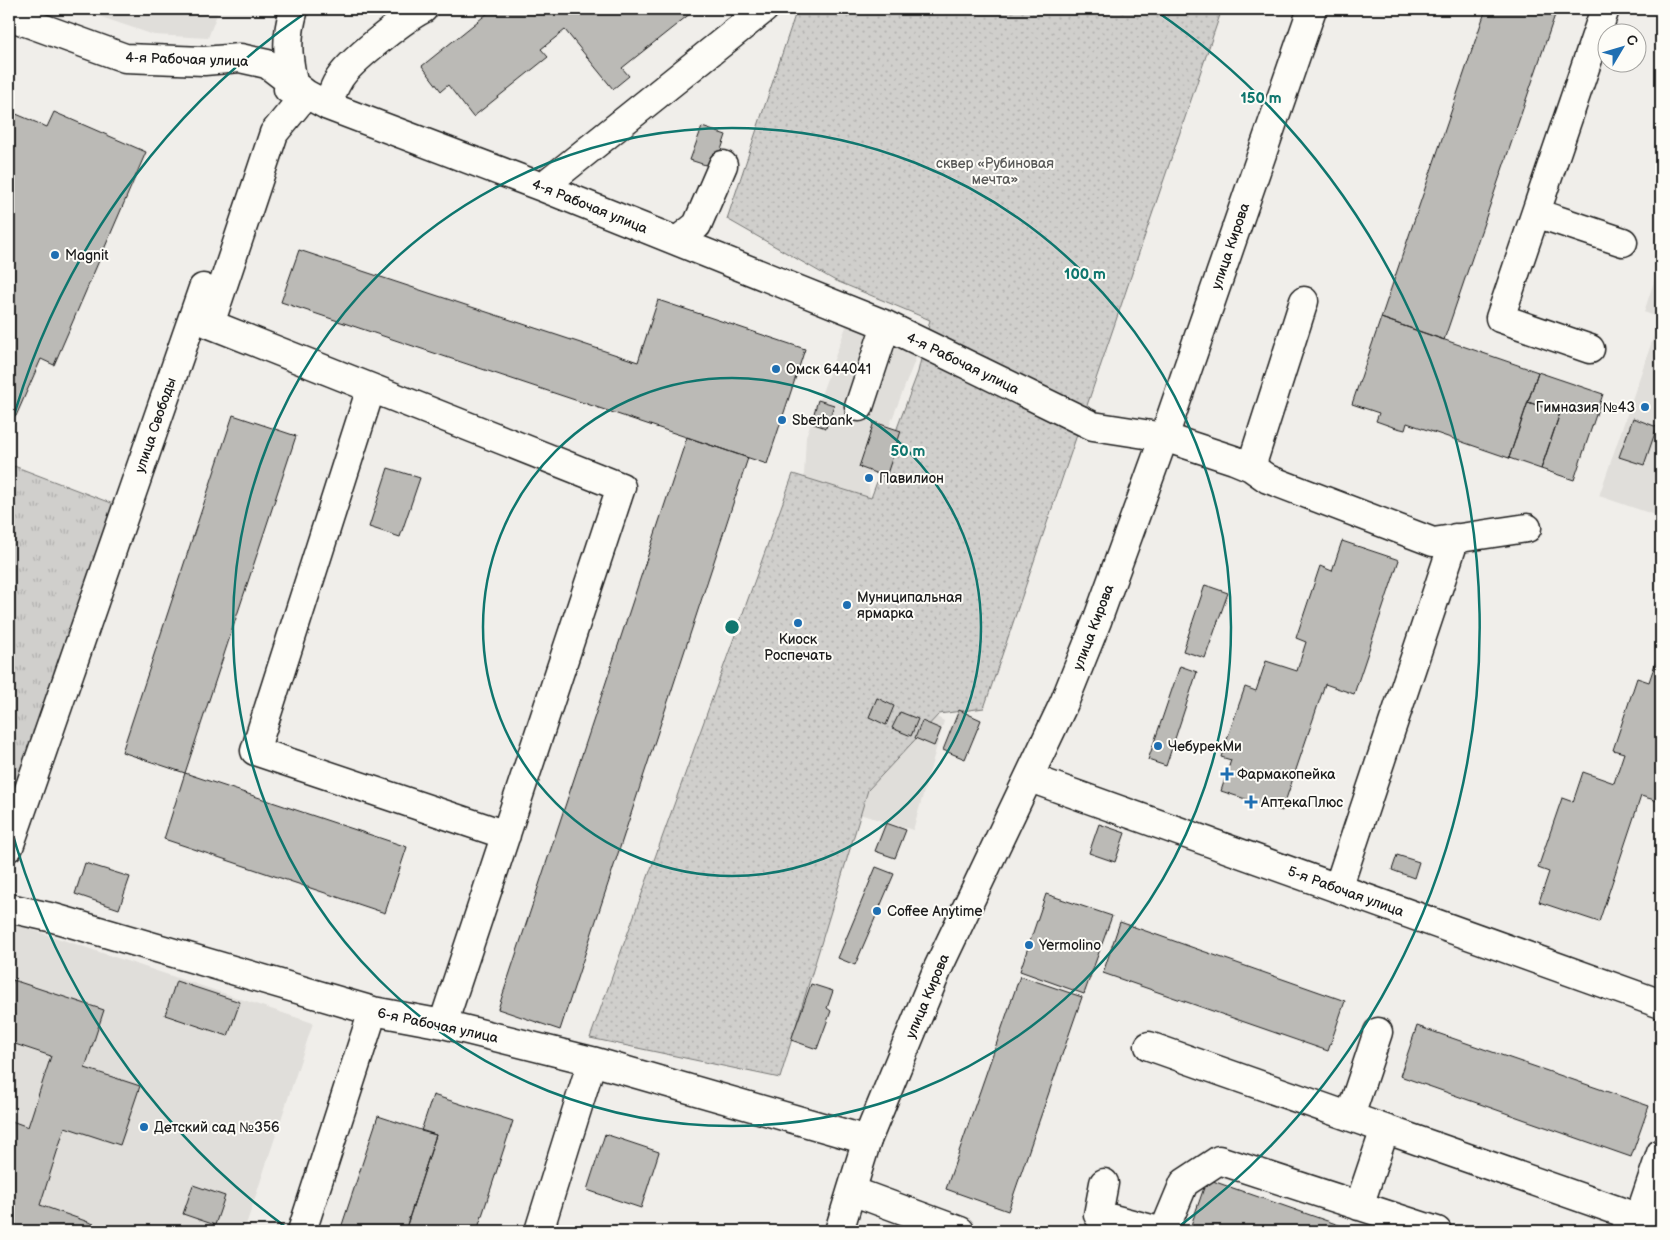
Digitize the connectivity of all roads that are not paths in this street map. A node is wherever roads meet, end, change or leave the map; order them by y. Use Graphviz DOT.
graph roads {
  1 [pos="294,9"];
  2 [pos="424,9"];
  3 [pos="764,9"];
  4 [pos="1312,9"];
  5 [pos="1605,9"];
  6 [pos="9,16"];
  7 [pos="309,94"];
  8 [pos="723,165"];
  9 [pos="542,187"];
  10 [pos="1536,213"];
  11 [pos="677,241"];
  12 [pos="1623,242"];
  13 [pos="1304,301"];
  14 [pos="886,325"];
  15 [pos="1590,349"];
  16 [pos="371,388"];
  17 [pos="859,407"];
  18 [pos="1164,438"];
  19 [pos="1251,467"];
  20 [pos="1527,528"];
  21 [pos="1455,538"];
  22 [pos="1030,778"];
  23 [pos="506,835"];
  24 [pos="9,847"];
  25 [pos="1338,888"];
  26 [pos="9,908"];
  27 [pos="1661,1004"];
  28 [pos="373,1011"];
  29 [pos="443,1024"];
  30 [pos="1378,1032"];
  31 [pos="1149,1046"];
  32 [pos="592,1061"];
  33 [pos="1350,1116"];
  34 [pos="1385,1129"];
  35 [pos="868,1140"];
  36 [pos="1661,1154"];
  37 [pos="1104,1184"];
  38 [pos="852,1191"];
  39 [pos="1359,1206"];
  40 [pos="1642,1226"];
  41 [pos="302,1231"];
  42 [pos="540,1231"];
  43 [pos="839,1231"];
  44 [pos="960,1231"];
  45 [pos="1159,1231"];
  46 [pos="1164,1231"];
  47 [pos="1437,1231"];
  1 -- 7 [label="street"];
  2 -- 7 [label="street"];
  3 -- 9 [label="street"];
  4 -- 18 [label="street, улица Кирова"];
  5 -- 10 [label="street"];
  6 -- 7 [label="street, 4-я Рабочая улица"];
  7 -- 9 [label="street, 4-я Рабочая улица"];
  7 -- 16 [label="street"];
  7 -- 24 [label="street, улица Свободы"];
  8 -- 11 [label="street"];
  9 -- 11 [label="street, 4-я Рабочая улица"];
  10 -- 12 [label="street"];
  10 -- 15 [label="street"];
  11 -- 14 [label="street, 4-я Рабочая улица"];
  13 -- 19 [label="street"];
  14 -- 17 [label="street"];
  14 -- 18 [label="street, 4-я Рабочая улица"];
  16 -- 23 [label="street"];
  16 -- 23 [label="street"];
  18 -- 19 [label="street, 4-я Рабочая улица"];
  18 -- 22 [label="street, улица Кирова"];
  19 -- 21 [label="street, 4-я Рабочая улица"];
  20 -- 21 [label="street, 4-я Рабочая улица"];
  21 -- 25 [label="street"];
  22 -- 25 [label="street, 5-я Рабочая улица"];
  22 -- 35 [label="street, улица Кирова"];
  23 -- 29 [label="street"];
  25 -- 27 [label="street, 5-я Рабочая улица"];
  26 -- 28 [label="street, 6-я Рабочая улица"];
  28 -- 29 [label="street, 6-я Рабочая улица"];
  28 -- 41 [label="street"];
  29 -- 32 [label="street, 6-я Рабочая улица"];
  30 -- 33 [label="street"];
  31 -- 33 [label="street"];
  32 -- 35 [label="street, 6-я Рабочая улица"];
  32 -- 42 [label="street"];
  33 -- 34 [label="street"];
  34 -- 39 [label="street"];
  34 -- 40 [label="street"];
  35 -- 38 [label="street, улица Кирова"];
  36 -- 40 [label="street"];
  37 -- 45 [label="street"];
  38 -- 43 [label="street, улица Кирова"];
  38 -- 44 [label="street"];
  39 -- 46 [label="street"];
  39 -- 47 [label="street"];
}
